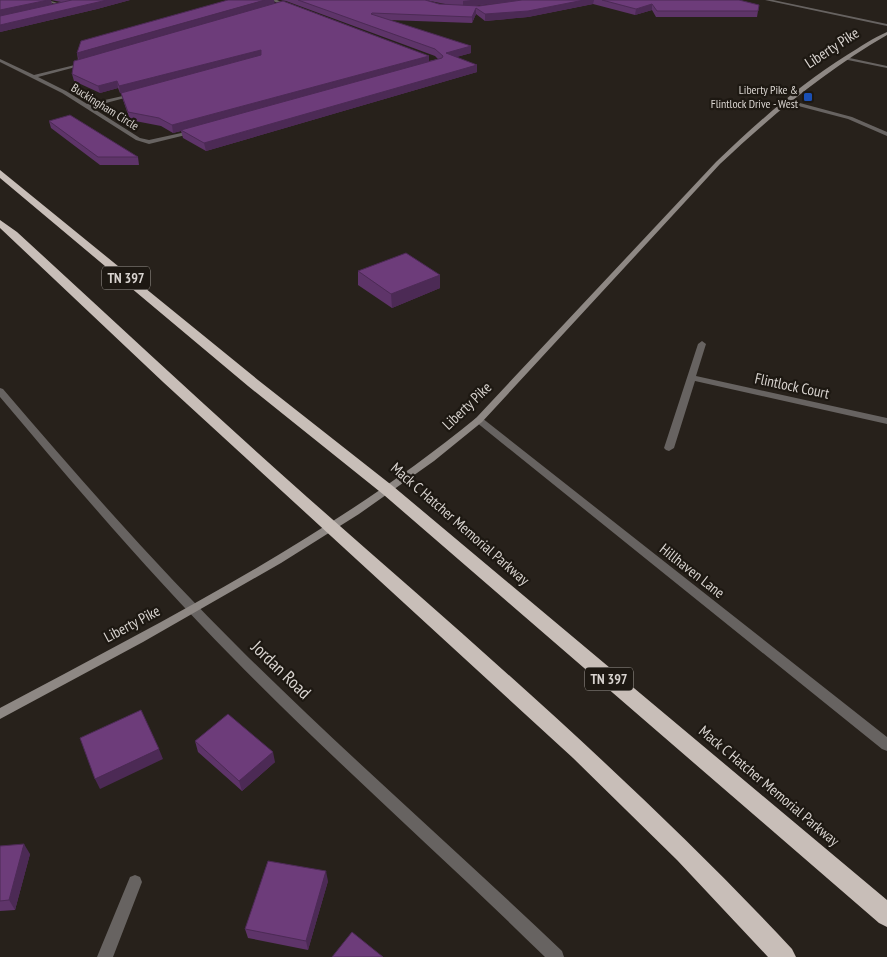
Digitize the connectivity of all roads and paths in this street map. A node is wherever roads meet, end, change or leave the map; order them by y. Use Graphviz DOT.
graph roads {
  1 [pos="44,0"];
  2 [pos="273,0"];
  3 [pos="767,0"];
  4 [pos="73,4"];
  5 [pos="284,4"];
  6 [pos="65,6"];
  7 [pos="277,6"];
  8 [pos="56,8"];
  9 [pos="301,11"];
  10 [pos="887,25"];
  11 [pos="887,34"];
  12 [pos="845,58"];
  13 [pos="0,60"];
  14 [pos="89,61"];
  15 [pos="887,68"];
  16 [pos="33,77"];
  17 [pos="145,91"];
  18 [pos="786,101"];
  19 [pos="87,106"];
  20 [pos="199,131"];
  21 [pos="887,134"];
  22 [pos="0,173"];
  23 [pos="0,223"];
  24 [pos="702,344"];
  25 [pos="691,378"];
  26 [pos="0,391"];
  27 [pos="479,420"];
  28 [pos="887,421"];
  29 [pos="669,448"];
  30 [pos="389,490"];
  31 [pos="333,527"];
  32 [pos="193,610"];
  33 [pos="0,714"];
  34 [pos="887,745"];
  35 [pos="135,882"];
  36 [pos="887,915"];
  37 [pos="105,957"];
  38 [pos="556,957"];
  39 [pos="784,957"];
  1 -- 6 [label="street"];
  2 -- 5 [label="street"];
  3 -- 10 [label="street"];
  4 -- 6 [label="street"];
  5 -- 7 [label="street"];
  5 -- 9 [label="street"];
  6 -- 8 [label="street"];
  11 -- 12 [label="street, Liberty Pike"];
  12 -- 15 [label="street"];
  12 -- 18 [label="street, Liberty Pike"];
  13 -- 16 [label="street, Buckingham Circle"];
  14 -- 16 [label="street"];
  16 -- 19 [label="street, Buckingham Circle"];
  17 -- 19 [label="street"];
  18 -- 21 [label="street"];
  18 -- 27 [label="street, Liberty Pike"];
  19 -- 20 [label="street, Buckingham Circle"];
  22 -- 30 [label="highway, Mack C Hatcher Memorial Parkway / TN 397"];
  23 -- 31 [label="highway, TN 397"];
  24 -- 25 [label="street"];
  25 -- 28 [label="street, Flintlock Court"];
  25 -- 29 [label="street"];
  26 -- 32 [label="street, Jordan Road"];
  27 -- 30 [label="street, Liberty Pike"];
  27 -- 34 [label="street, Hillhaven Lane"];
  30 -- 31 [label="street, Liberty Pike"];
  30 -- 36 [label="highway, Mack C Hatcher Memorial Parkway / TN 397"];
  31 -- 32 [label="street, Liberty Pike"];
  31 -- 39 [label="highway, TN 397"];
  32 -- 33 [label="street, Liberty Pike"];
  32 -- 38 [label="street, Jordan Road"];
  35 -- 37 [label="street"];
}
